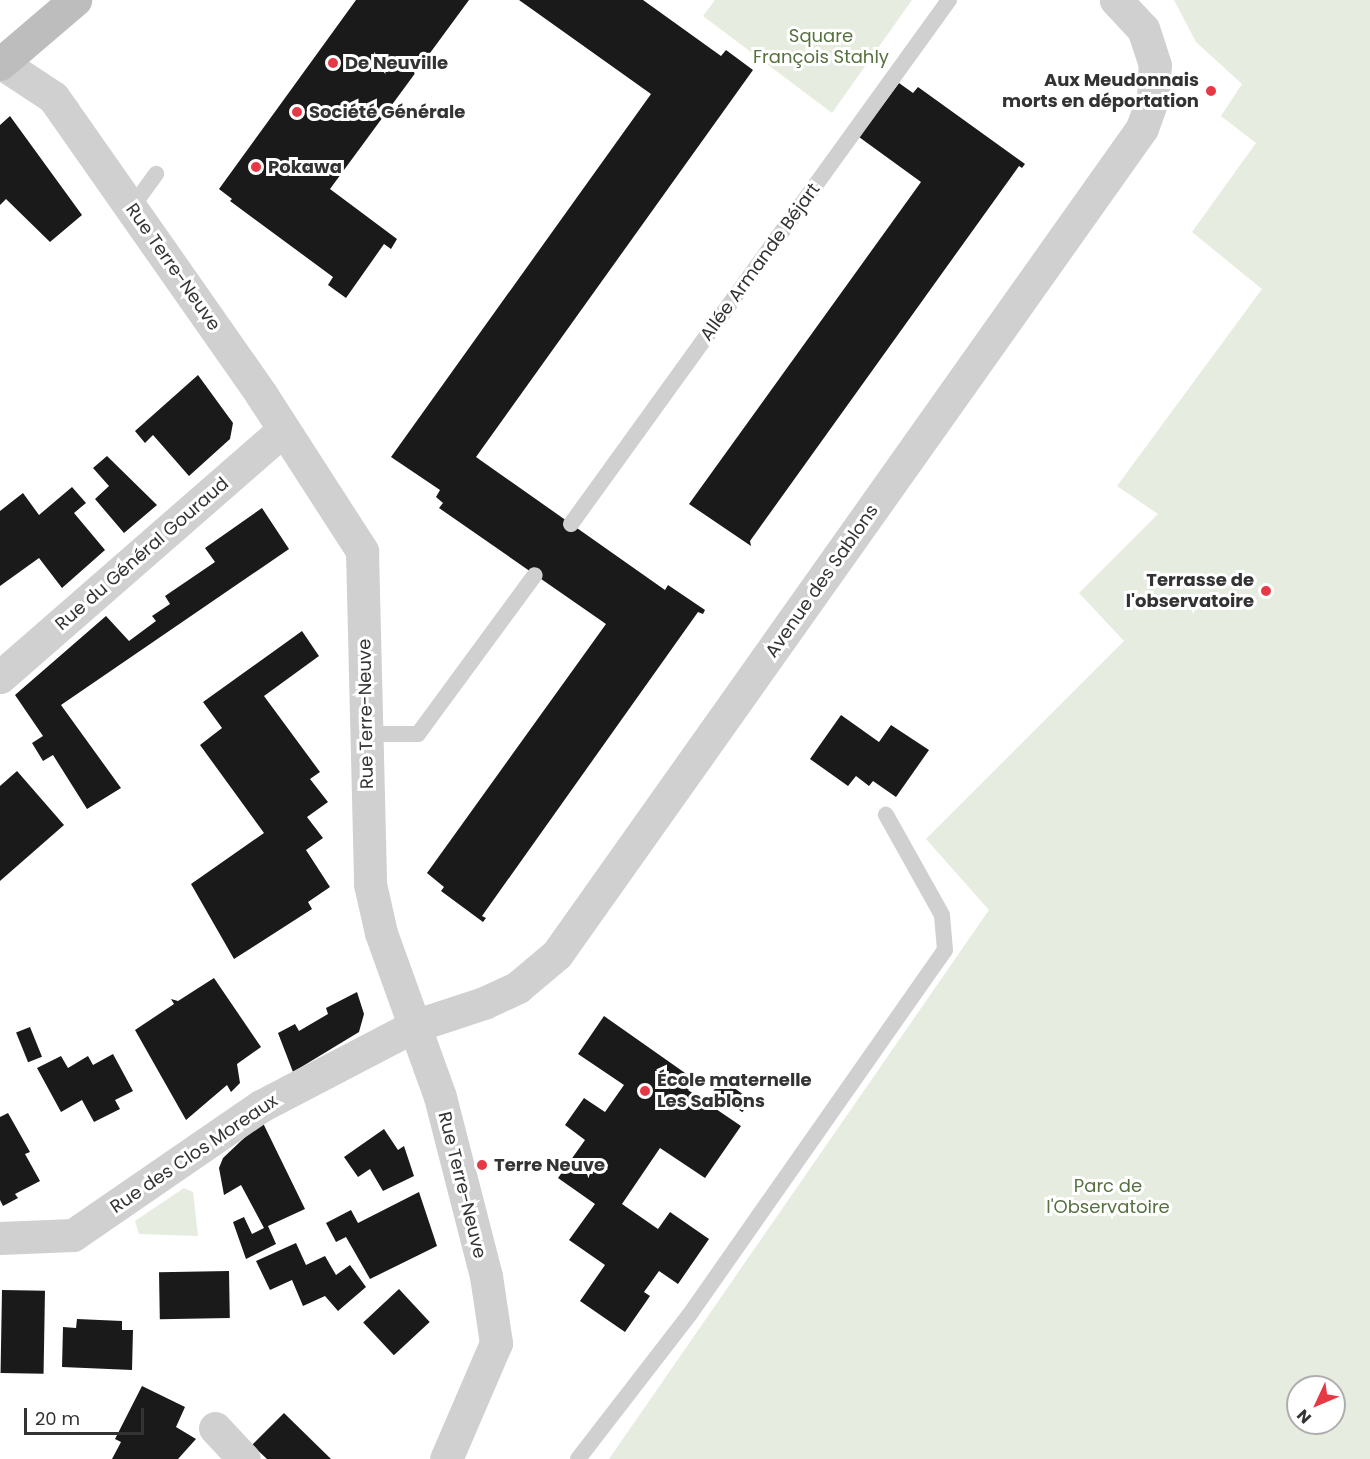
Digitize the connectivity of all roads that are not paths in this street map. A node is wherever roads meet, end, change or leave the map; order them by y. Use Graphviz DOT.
graph roads {
  1 [pos="75,0"];
  2 [pos="949,0"];
  3 [pos="1116,0"];
  4 [pos="0,63"];
  5 [pos="156,174"];
  6 [pos="132,207"];
  7 [pos="284,430"];
  8 [pos="571,524"];
  9 [pos="535,574"];
  10 [pos="0,677"];
  11 [pos="367,734"];
  12 [pos="886,815"];
  13 [pos="414,1026"];
  14 [pos="0,1238"];
  15 [pos="215,1428"];
  16 [pos="244,1459"];
  17 [pos="446,1459"];
  18 [pos="578,1459"];
  1 -- 4 [label="main road"];
  2 -- 8 [label="lane, Allée Armande Béjart"];
  3 -- 13 [label="street, Avenue des Sablons"];
  4 -- 6 [label="street, Rue Terre-Neuve"];
  5 -- 6 [label="lane"];
  6 -- 7 [label="street, Rue Terre-Neuve"];
  7 -- 10 [label="street, Rue du Général Gouraud"];
  7 -- 11 [label="street, Rue Terre-Neuve"];
  9 -- 11 [label="lane"];
  11 -- 13 [label="street, Rue Terre-Neuve"];
  12 -- 18 [label="lane"];
  13 -- 14 [label="street, Rue des Clos Moreaux"];
  13 -- 17 [label="street, Rue Terre-Neuve"];
  15 -- 16 [label="street"];
}
